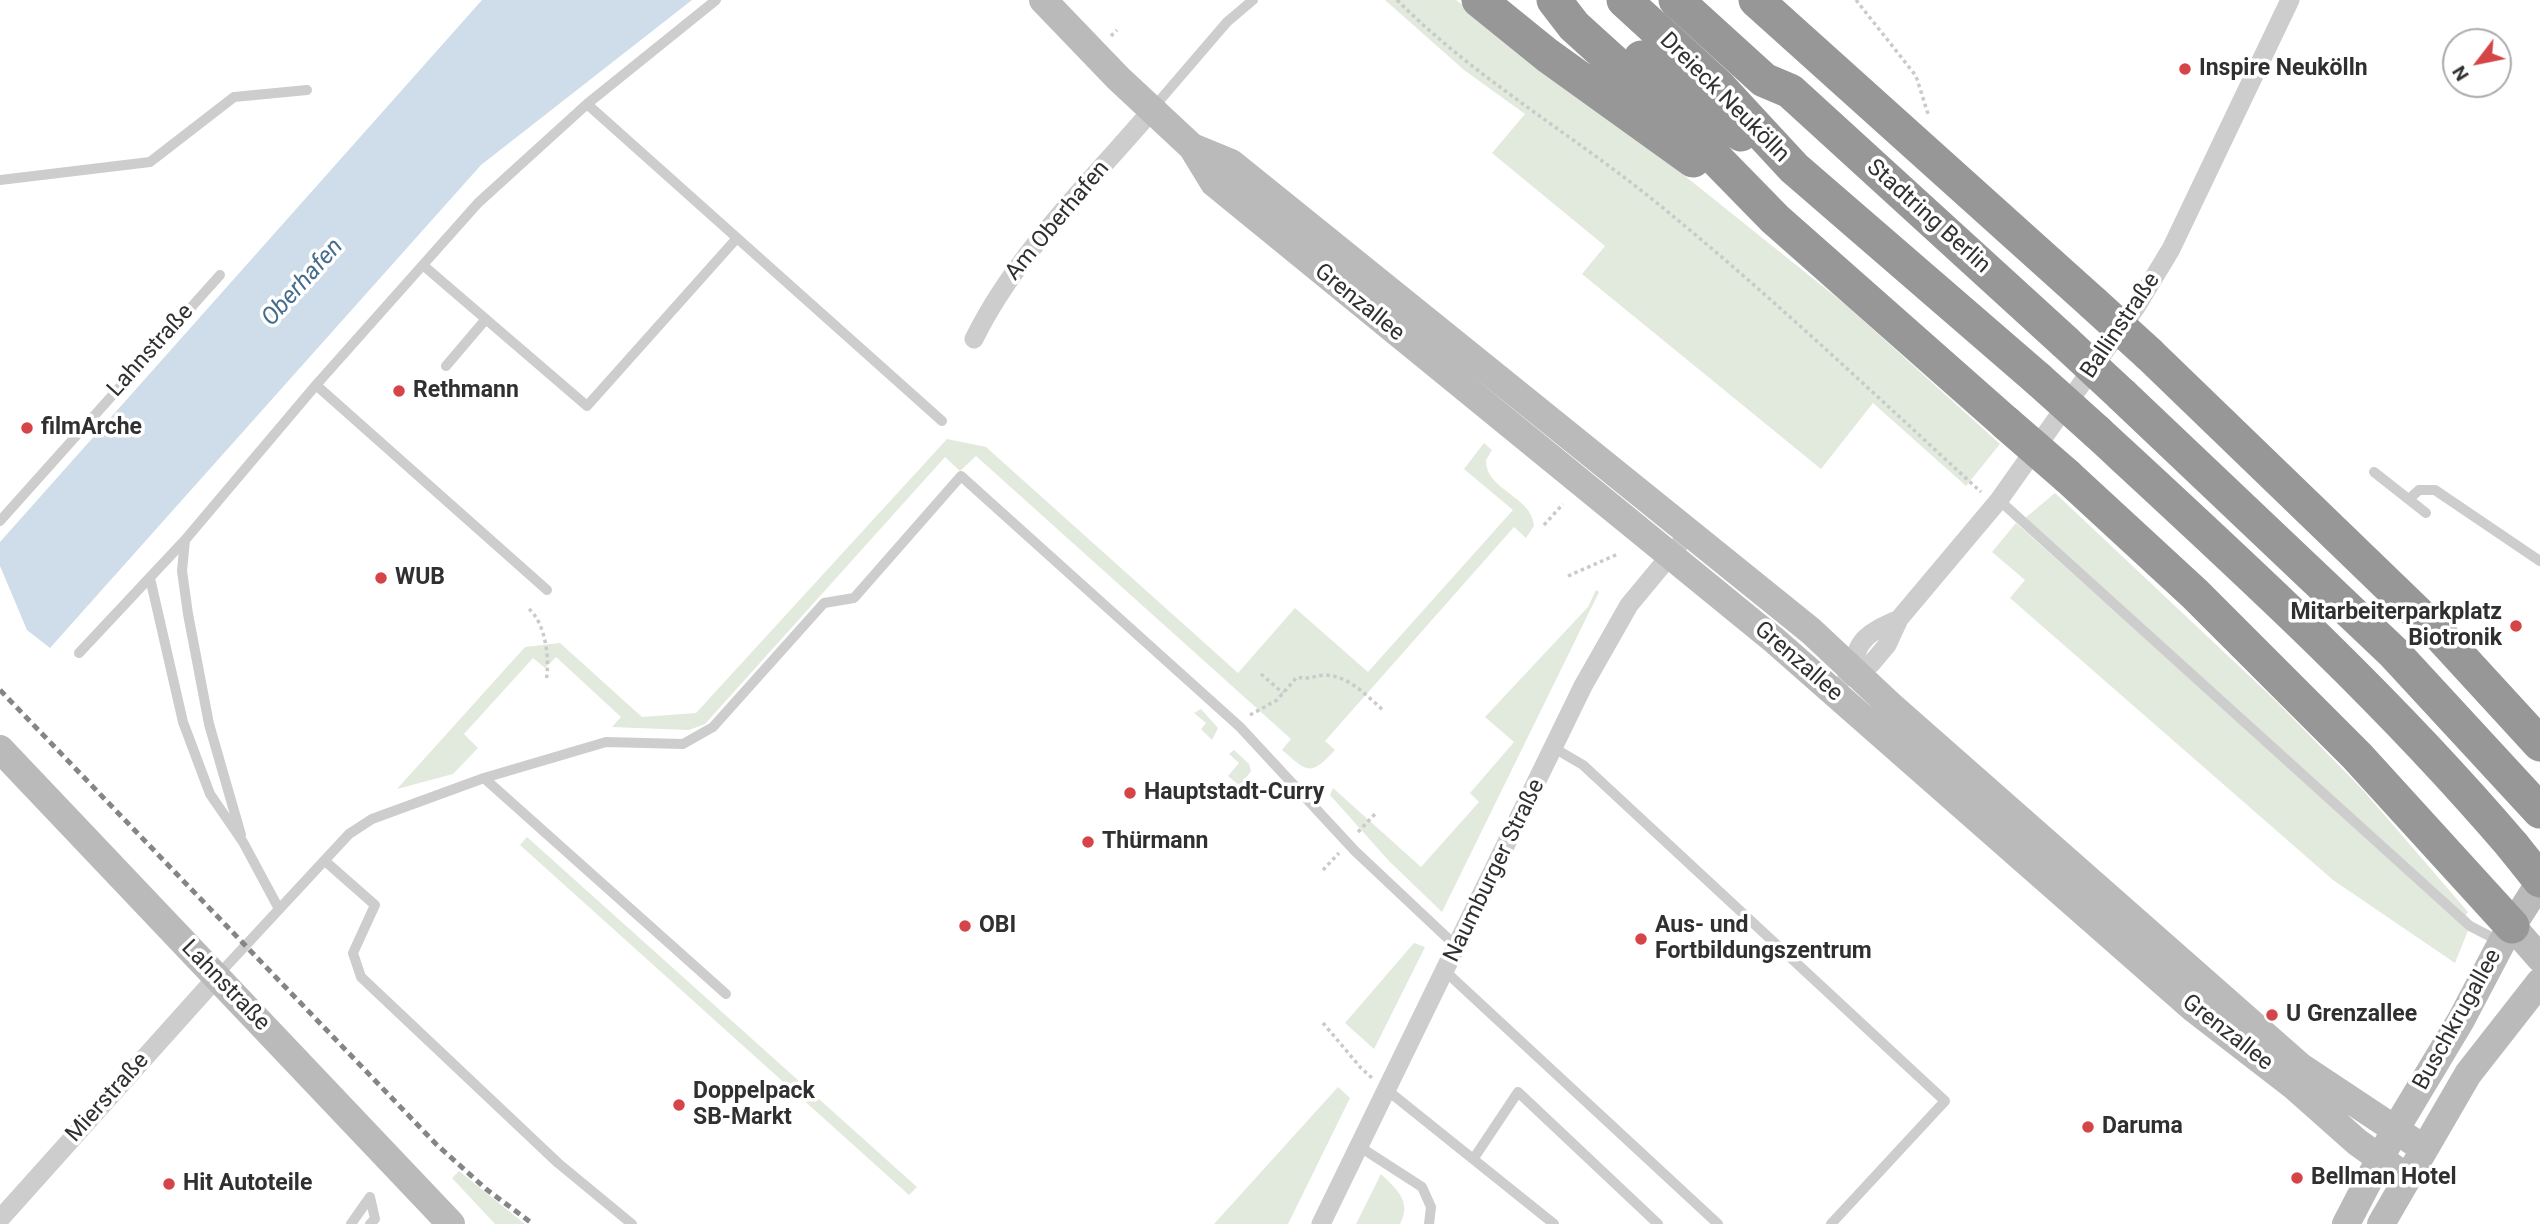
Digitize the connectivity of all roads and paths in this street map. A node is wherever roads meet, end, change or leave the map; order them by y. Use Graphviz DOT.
graph roads {
  1 [pos="716,0"];
  2 [pos="1043,0"];
  3 [pos="1253,0"];
  4 [pos="1397,0"];
  5 [pos="1479,0"];
  6 [pos="1554,0"];
  7 [pos="1569,0"];
  8 [pos="1624,0"];
  9 [pos="1676,0"];
  10 [pos="1709,0"];
  11 [pos="1756,0"];
  12 [pos="1791,0"];
  13 [pos="1856,0"];
  14 [pos="2290,0"];
  15 [pos="1117,30"];
  16 [pos="1111,36"];
  17 [pos="1838,75"];
  18 [pos="307,90"];
  19 [pos="1790,91"];
  20 [pos="587,104"];
  21 [pos="1152,110"];
  22 [pos="1930,121"];
  23 [pos="1192,147"];
  24 [pos="1794,168"];
  25 [pos="0,180"];
  26 [pos="1775,219"];
  27 [pos="737,238"];
  28 [pos="424,266"];
  29 [pos="220,275"];
  30 [pos="486,319"];
  31 [pos="974,339"];
  32 [pos="446,366"];
  33 [pos="316,385"];
  34 [pos="942,421"];
  35 [pos="2374,472"];
  36 [pos="2409,499"];
  37 [pos="1997,502"];
  38 [pos="1563,504"];
  39 [pos="2426,513"];
  40 [pos="0,521"];
  41 [pos="1544,526"];
  42 [pos="1690,532"];
  43 [pos="185,540"];
  44 [pos="1618,554"];
  45 [pos="1670,555"];
  46 [pos="2540,561"];
  47 [pos="1568,576"];
  48 [pos="150,578"];
  49 [pos="547,590"];
  50 [pos="530,609"];
  51 [pos="79,653"];
  52 [pos="1853,670"];
  53 [pos="1261,674"];
  54 [pos="546,681"];
  55 [pos="1834,692"];
  56 [pos="1283,693"];
  57 [pos="1384,711"];
  58 [pos="1240,727"];
  59 [pos="2540,744"];
  60 [pos="1555,748"];
  61 [pos="0,749"];
  62 [pos="484,778"];
  63 [pos="2539,810"];
  64 [pos="243,842"];
  65 [pos="325,861"];
  66 [pos="2540,881"];
  67 [pos="2077,888"];
  68 [pos="279,909"];
  69 [pos="2507,934"];
  70 [pos="1458,948"];
  71 [pos="2540,958"];
  72 [pos="1446,972"];
  73 [pos="217,977"];
  74 [pos="2540,982"];
  75 [pos="726,994"];
  76 [pos="1323,1023"];
  77 [pos="2244,1033"];
  78 [pos="1388,1090"];
  79 [pos="2395,1130"];
  80 [pos="1360,1147"];
  81 [pos="2423,1148"];
  82 [pos="1474,1158"];
  83 [pos="2379,1158"];
  84 [pos="2406,1177"];
  85 [pos="0,1219"];
  86 [pos="351,1224"];
  87 [pos="369,1224"];
  88 [pos="451,1224"];
  89 [pos="632,1224"];
  90 [pos="1321,1224"];
  91 [pos="1429,1224"];
  92 [pos="1554,1224"];
  93 [pos="1658,1224"];
  94 [pos="1718,1224"];
  95 [pos="1831,1224"];
  96 [pos="2346,1224"];
  97 [pos="2381,1224"];
  1 -- 20 [label="lane"];
  2 -- 21 [label="main road, Grenzallee"];
  3 -- 21 [label="lane"];
  4 -- 37 [label="path"];
  5 -- 26 [label="highway"];
  6 -- 26 [label="highway"];
  7 -- 24 [label="highway, Dreieck Neukölln"];
  8 -- 24 [label="highway, Dreieck Neukölln"];
  9 -- 19 [label="highway, Dreieck Neukölln"];
  10 -- 19 [label="highway"];
  11 -- 17 [label="highway"];
  12 -- 17 [label="highway"];
  13 -- 22 [label="path"];
  14 -- 37 [label="street, Ballinstraße"];
  15 -- 16 [label="path"];
  17 -- 59 [label="highway, bridge"];
  18 -- 25 [label="lane"];
  19 -- 63 [label="highway, Stadtring Berlin, bridge"];
  20 -- 27 [label="lane"];
  20 -- 28 [label="lane"];
  21 -- 23 [label="main road, Grenzallee"];
  21 -- 31 [label="street, Am Oberhafen"];
  23 -- 42 [label="main road, Grenzallee"];
  23 -- 45 [label="main road, Grenzallee"];
  24 -- 66 [label="highway, bridge"];
  26 -- 69 [label="highway, bridge"];
  27 -- 30 [label="lane"];
  27 -- 34 [label="lane"];
  28 -- 30 [label="lane"];
  28 -- 33 [label="lane"];
  29 -- 40 [label="lane, Lahnstraße"];
  30 -- 32 [label="lane"];
  33 -- 43 [label="lane"];
  33 -- 49 [label="lane"];
  35 -- 36 [label="lane"];
  36 -- 39 [label="lane"];
  36 -- 46 [label="lane"];
  37 -- 52 [label="street, Ballinstraße"];
  37 -- 69 [label="lane"];
  38 -- 41 [label="path"];
  42 -- 45 [label="street, Naumburger Straße"];
  42 -- 52 [label="main road, Grenzallee"];
  43 -- 48 [label="lane"];
  43 -- 64 [label="lane"];
  44 -- 47 [label="path"];
  45 -- 55 [label="main road, Grenzallee"];
  45 -- 60 [label="street, Naumburger Straße"];
  48 -- 51 [label="lane"];
  48 -- 64 [label="lane"];
  50 -- 54 [label="path"];
  52 -- 55 [label="street, Ballinstraße"];
  52 -- 67 [label="main road, Grenzallee"];
  53 -- 56 [label="path"];
  55 -- 67 [label="main road, Grenzallee"];
  56 -- 57 [label="path"];
  56 -- 58 [label="path"];
  58 -- 62 [label="lane"];
  58 -- 70 [label="lane"];
  60 -- 70 [label="street, Naumburger Straße"];
  60 -- 95 [label="lane"];
  61 -- 73 [label="main road, Lahnstraße"];
  62 -- 65 [label="lane"];
  62 -- 75 [label="lane"];
  64 -- 68 [label="lane"];
  65 -- 68 [label="lane"];
  65 -- 89 [label="lane"];
  66 -- 69 [label="main road, Buschkrugallee"];
  67 -- 77 [label="main road, Grenzallee"];
  68 -- 73 [label="lane"];
  69 -- 71 [label="main road"];
  69 -- 79 [label="main road, Buschkrugallee"];
  70 -- 72 [label="street, Naumburger Straße"];
  72 -- 78 [label="street, Naumburger Straße"];
  72 -- 94 [label="lane"];
  73 -- 85 [label="street, Mierstraße"];
  73 -- 88 [label="main road, Lahnstraße"];
  74 -- 81 [label="main road, Buschkrugallee"];
  76 -- 78 [label="path"];
  77 -- 79 [label="main road, Grenzallee"];
  77 -- 83 [label="main road, Grenzallee"];
  78 -- 80 [label="street, Naumburger Straße"];
  78 -- 82 [label="lane"];
  79 -- 81 [label="main road, Grenzallee"];
  79 -- 83 [label="main road, Buschkrugallee"];
  80 -- 90 [label="street, Naumburger Straße"];
  80 -- 91 [label="lane"];
  81 -- 84 [label="main road, Buschkrugallee"];
  82 -- 92 [label="lane"];
  82 -- 93 [label="lane"];
  83 -- 84 [label="main road, Grenzallee"];
  83 -- 96 [label="main road, Buschkrugallee"];
  84 -- 97 [label="main road, Buschkrugallee"];
  86 -- 87 [label="lane"];
}
